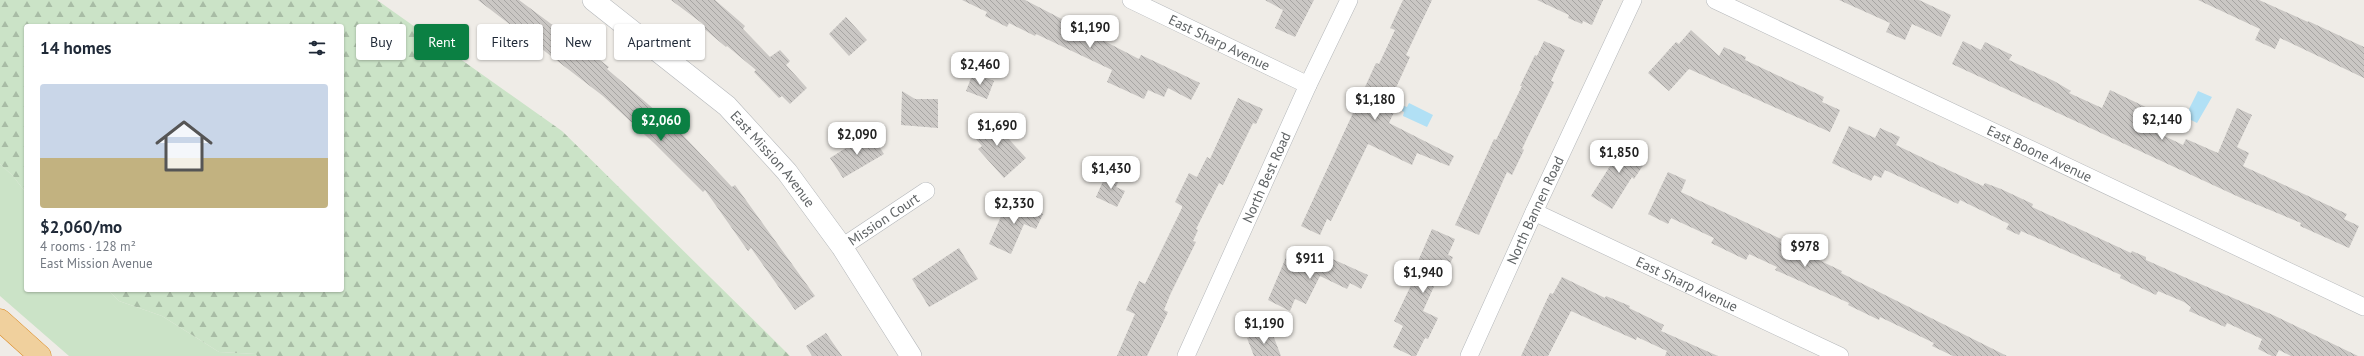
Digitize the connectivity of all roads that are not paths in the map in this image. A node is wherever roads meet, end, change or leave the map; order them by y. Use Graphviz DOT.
graph roads {
  1 [pos="593,0"];
  2 [pos="1131,0"];
  3 [pos="1349,0"];
  4 [pos="1632,0"];
  5 [pos="1715,0"];
  6 [pos="1308,86"];
  7 [pos="926,191"];
  8 [pos="1534,212"];
  9 [pos="842,247"];
  10 [pos="2364,307"];
  11 [pos="0,320"];
  12 [pos="40,356"];
  13 [pos="911,356"];
  14 [pos="1186,356"];
  15 [pos="1469,356"];
  16 [pos="1840,356"];
  1 -- 9 [label="street, East Mission Avenue"];
  2 -- 6 [label="street, East Sharp Avenue"];
  3 -- 6 [label="street, North Best Road"];
  4 -- 8 [label="street, North Bannen Road"];
  5 -- 10 [label="street, East Boone Avenue"];
  6 -- 14 [label="street, North Best Road"];
  7 -- 9 [label="street, Mission Court"];
  8 -- 15 [label="street, North Bannen Road"];
  8 -- 16 [label="street, East Sharp Avenue"];
  9 -- 13 [label="street, East Mission Avenue"];
  11 -- 12 [label="highway"];
}
